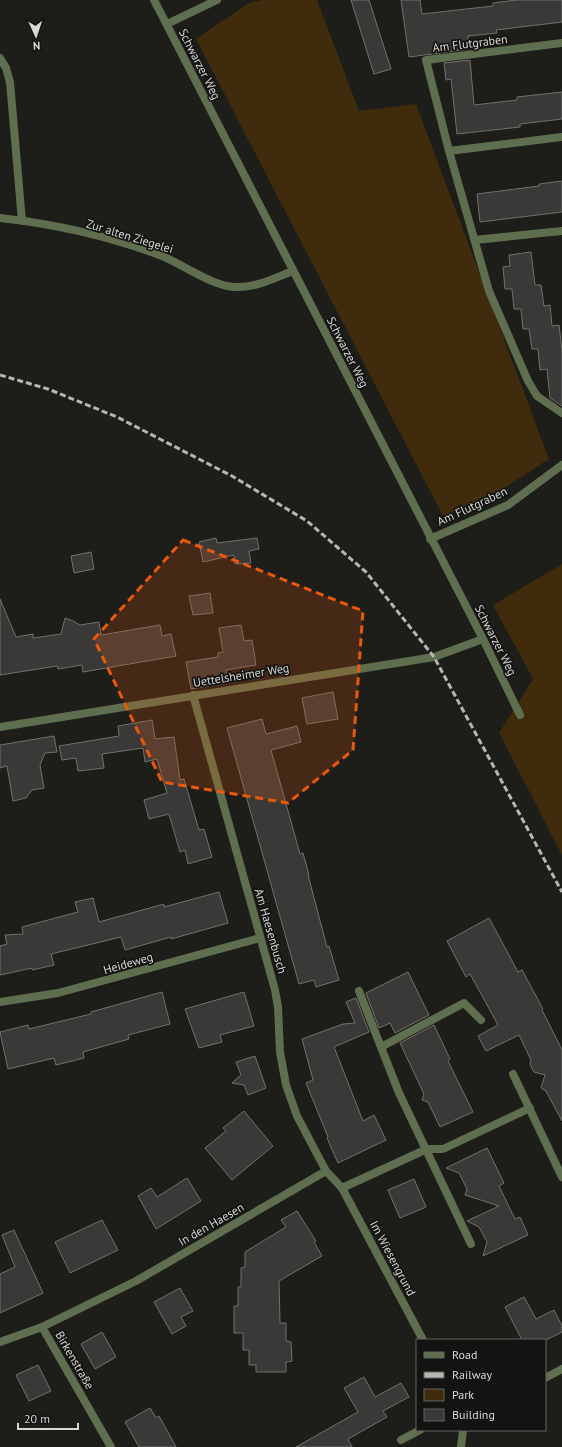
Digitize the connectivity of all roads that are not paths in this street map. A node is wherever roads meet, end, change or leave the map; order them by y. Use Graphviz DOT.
graph roads {
  1 [pos="154,0"];
  2 [pos="217,0"];
  3 [pos="167,24"];
  4 [pos="562,44"];
  5 [pos="0,58"];
  6 [pos="562,137"];
  7 [pos="449,151"];
  8 [pos="0,218"];
  9 [pos="22,221"];
  10 [pos="562,231"];
  11 [pos="475,240"];
  12 [pos="293,271"];
  13 [pos="562,413"];
  14 [pos="562,465"];
  15 [pos="430,539"];
  16 [pos="482,639"];
  17 [pos="193,695"];
  18 [pos="520,715"];
  19 [pos="0,727"];
  20 [pos="260,938"];
  21 [pos="359,991"];
  22 [pos="0,1002"];
  23 [pos="481,1020"];
  24 [pos="381,1047"];
  25 [pos="513,1074"];
  26 [pos="530,1108"];
  27 [pos="427,1149"];
  28 [pos="326,1171"];
  29 [pos="562,1177"];
  30 [pos="342,1188"];
  31 [pos="471,1244"];
  32 [pos="42,1327"];
  33 [pos="422,1339"];
  34 [pos="0,1342"];
  35 [pos="562,1369"];
  36 [pos="546,1377"];
  37 [pos="418,1431"];
  38 [pos="463,1431"];
  39 [pos="401,1440"];
  40 [pos="111,1447"];
  41 [pos="461,1447"];
  1 -- 3 [label="street, Schwarzer Weg"];
  2 -- 3 [label="street"];
  3 -- 12 [label="street, Schwarzer Weg"];
  4 -- 7 [label="street, Am Flutgraben"];
  5 -- 9 [label="street"];
  6 -- 7 [label="street"];
  7 -- 11 [label="street, Am Flutgraben"];
  8 -- 9 [label="street, Zur alten Ziegelei"];
  9 -- 12 [label="street, Zur alten Ziegelei"];
  10 -- 11 [label="street"];
  11 -- 13 [label="street, Am Flutgraben"];
  12 -- 15 [label="street, Schwarzer Weg"];
  14 -- 15 [label="street, Am Flutgraben"];
  15 -- 16 [label="street, Schwarzer Weg"];
  16 -- 17 [label="street, Uettelsheimer Weg"];
  16 -- 18 [label="street, Schwarzer Weg"];
  17 -- 19 [label="street, Uettelsheimer Weg"];
  17 -- 20 [label="street, Am Haesenbusch"];
  20 -- 22 [label="street, Heideweg"];
  20 -- 28 [label="street, Am Haesenbusch"];
  21 -- 24 [label="street"];
  23 -- 24 [label="street"];
  24 -- 27 [label="street"];
  25 -- 26 [label="street"];
  26 -- 27 [label="street"];
  26 -- 29 [label="street"];
  27 -- 30 [label="street"];
  27 -- 31 [label="street"];
  28 -- 30 [label="street"];
  28 -- 32 [label="street, In den Haesen"];
  30 -- 33 [label="street, Im Wiesengrund"];
  32 -- 34 [label="street, In den Haesen"];
  32 -- 40 [label="street, Birkenstraße"];
  35 -- 36 [label="street"];
  37 -- 39 [label="street"];
  38 -- 41 [label="street"];
}
